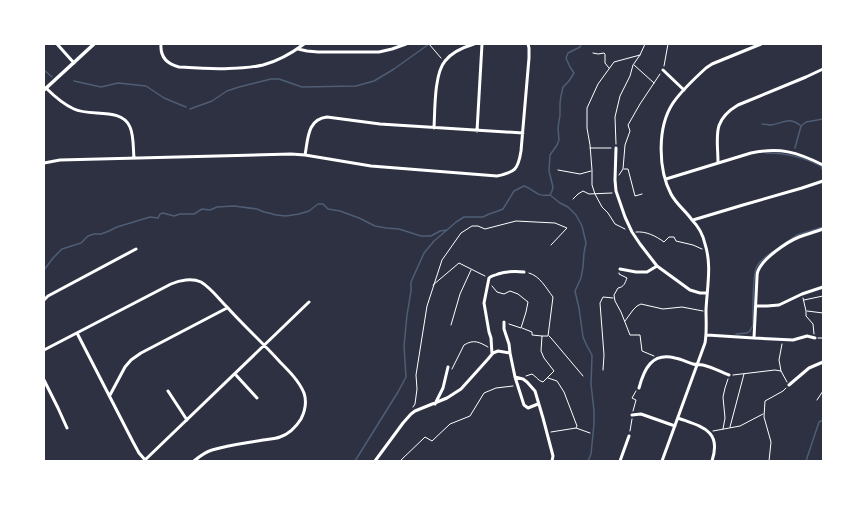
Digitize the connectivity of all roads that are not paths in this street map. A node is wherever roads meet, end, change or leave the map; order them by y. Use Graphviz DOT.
graph roads {
  1 [pos="57,44"];
  2 [pos="94,44"];
  3 [pos="161,44"];
  4 [pos="304,44"];
  5 [pos="406,44"];
  6 [pos="474,44"];
  7 [pos="482,44"];
  8 [pos="528,44"];
  9 [pos="761,44"];
  10 [pos="298,49"];
  11 [pos="74,63"];
  12 [pos="823,69"];
  13 [pos="663,70"];
  14 [pos="45,89"];
  15 [pos="684,90"];
  16 [pos="434,128"];
  17 [pos="477,131"];
  18 [pos="523,133"];
  19 [pos="616,148"];
  20 [pos="305,155"];
  21 [pos="134,158"];
  22 [pos="44,162"];
  23 [pos="718,163"];
  24 [pos="823,165"];
  25 [pos="666,179"];
  26 [pos="823,181"];
  27 [pos="693,220"];
  28 [pos="823,229"];
  29 [pos="136,249"];
  30 [pos="657,266"];
  31 [pos="620,269"];
  32 [pos="524,272"];
  33 [pos="823,287"];
  34 [pos="707,293"];
  35 [pos="44,300"];
  36 [pos="309,302"];
  37 [pos="756,306"];
  38 [pos="227,308"];
  39 [pos="504,322"];
  40 [pos="78,332"];
  41 [pos="707,335"];
  42 [pos="754,338"];
  43 [pos="815,338"];
  44 [pos="265,345"];
  45 [pos="44,350"];
  46 [pos="510,353"];
  47 [pos="492,354"];
  48 [pos="823,362"];
  49 [pos="698,365"];
  50 [pos="448,367"];
  51 [pos="235,374"];
  52 [pos="729,375"];
  53 [pos="515,377"];
  54 [pos="44,380"];
  55 [pos="789,385"];
  56 [pos="639,388"];
  57 [pos="168,391"];
  58 [pos="110,395"];
  59 [pos="257,398"];
  60 [pos="435,404"];
  61 [pos="538,404"];
  62 [pos="632,414"];
  63 [pos="678,418"];
  64 [pos="187,420"];
  65 [pos="675,426"];
  66 [pos="67,428"];
  67 [pos="629,436"];
  68 [pos="145,460"];
  69 [pos="194,461"];
  70 [pos="375,461"];
  71 [pos="552,461"];
  72 [pos="620,461"];
  73 [pos="662,461"];
  74 [pos="712,461"];
  1 -- 11 [label="street"];
  2 -- 11 [label="street"];
  3 -- 10 [label="street"];
  4 -- 10 [label="street"];
  5 -- 10 [label="street"];
  6 -- 16 [label="street"];
  7 -- 17 [label="street"];
  8 -- 18 [label="street"];
  9 -- 15 [label="street"];
  11 -- 14 [label="street"];
  12 -- 23 [label="street"];
  13 -- 15 [label="street"];
  14 -- 21 [label="street"];
  15 -- 25 [label="street"];
  16 -- 17 [label="street"];
  16 -- 20 [label="street"];
  17 -- 18 [label="street"];
  18 -- 20 [label="street"];
  19 -- 30 [label="street"];
  20 -- 21 [label="street"];
  21 -- 22 [label="street"];
  23 -- 24 [label="street"];
  23 -- 25 [label="street"];
  25 -- 27 [label="street"];
  26 -- 27 [label="street"];
  27 -- 34 [label="street"];
  28 -- 37 [label="street"];
  29 -- 35 [label="street"];
  30 -- 31 [label="street"];
  30 -- 34 [label="street"];
  32 -- 47 [label="street"];
  33 -- 37 [label="street"];
  34 -- 41 [label="street"];
  36 -- 44 [label="street"];
  37 -- 42 [label="street"];
  38 -- 40 [label="street"];
  38 -- 44 [label="street"];
  38 -- 58 [label="street"];
  39 -- 46 [label="street"];
  40 -- 45 [label="street"];
  40 -- 58 [label="street"];
  41 -- 42 [label="street"];
  41 -- 49 [label="street"];
  42 -- 43 [label="street"];
  44 -- 51 [label="street"];
  44 -- 69 [label="street"];
  46 -- 47 [label="street"];
  46 -- 53 [label="street"];
  47 -- 60 [label="street"];
  48 -- 55 [label="street"];
  49 -- 52 [label="street"];
  49 -- 56 [label="street"];
  49 -- 63 [label="street"];
  50 -- 60 [label="street"];
  51 -- 59 [label="street"];
  51 -- 64 [label="street"];
  53 -- 61 [label="street"];
  53 -- 61 [label="street"];
  54 -- 66 [label="street"];
  57 -- 64 [label="street"];
  58 -- 68 [label="street"];
  60 -- 70 [label="street"];
  61 -- 71 [label="street"];
  62 -- 65 [label="street"];
  63 -- 65 [label="street"];
  63 -- 74 [label="street"];
  64 -- 68 [label="street"];
  65 -- 73 [label="street"];
  67 -- 72 [label="street"];
}
